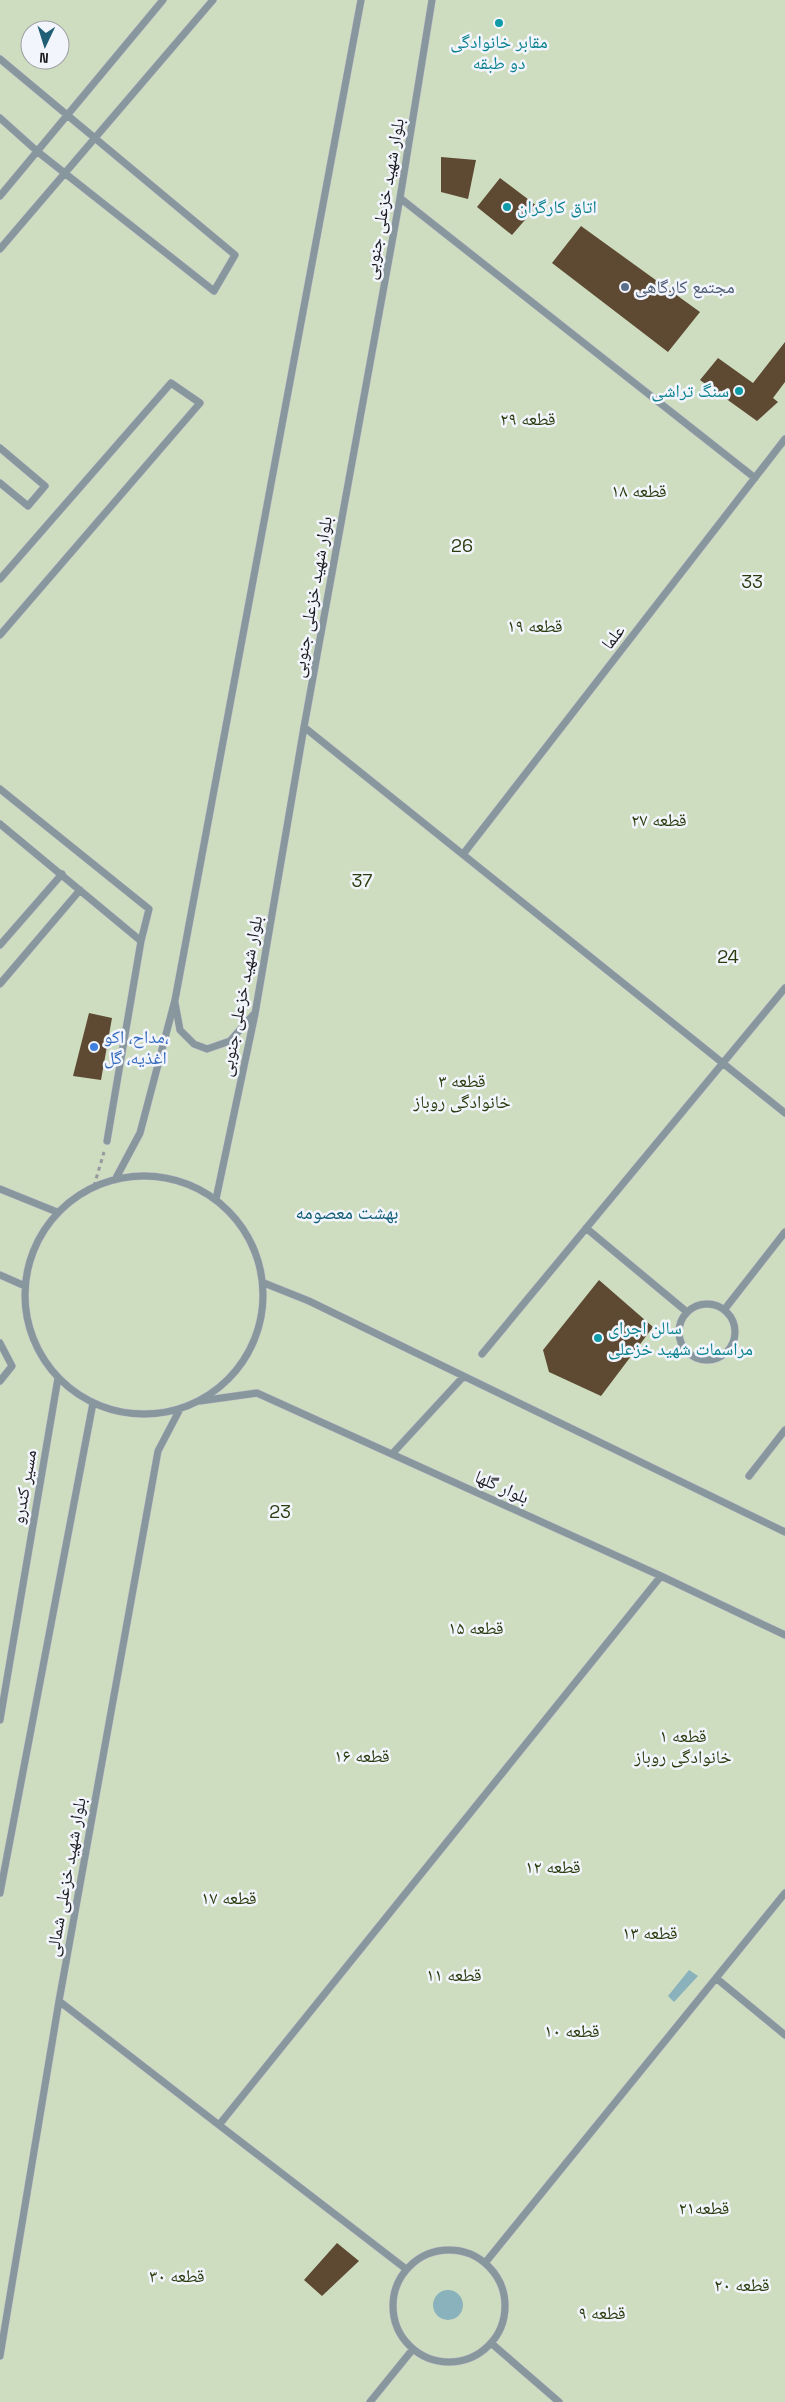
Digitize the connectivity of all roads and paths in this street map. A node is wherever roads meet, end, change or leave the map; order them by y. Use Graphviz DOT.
graph roads {
  1 [pos="163,0"];
  2 [pos="213,0"];
  3 [pos="361,0"];
  4 [pos="432,0"];
  5 [pos="0,59"];
  6 [pos="68,116"];
  7 [pos="0,118"];
  8 [pos="94,139"];
  9 [pos="38,152"];
  10 [pos="65,173"];
  11 [pos="0,196"];
  12 [pos="400,198"];
  13 [pos="0,250"];
  14 [pos="785,439"];
  15 [pos="0,448"];
  16 [pos="755,478"];
  17 [pos="0,483"];
  18 [pos="0,579"];
  19 [pos="0,635"];
  20 [pos="304,727"];
  21 [pos="0,789"];
  22 [pos="0,824"];
  23 [pos="464,854"];
  24 [pos="62,874"];
  25 [pos="80,890"];
  26 [pos="141,941"];
  27 [pos="0,946"];
  28 [pos="0,984"];
  29 [pos="785,988"];
  30 [pos="175,1000"];
  31 [pos="255,1014"];
  32 [pos="723,1063"];
  33 [pos="785,1113"];
  34 [pos="107,1141"];
  35 [pos="116,1178"];
  36 [pos="94,1186"];
  37 [pos="0,1189"];
  38 [pos="216,1199"];
  39 [pos="57,1212"];
  40 [pos="586,1228"];
  41 [pos="785,1232"];
  42 [pos="0,1276"];
  43 [pos="264,1283"];
  44 [pos="25,1286"];
  45 [pos="724,1310"];
  46 [pos="687,1312"];
  47 [pos="0,1344"];
  48 [pos="482,1354"];
  49 [pos="463,1377"];
  50 [pos="58,1378"];
  51 [pos="0,1381"];
  52 [pos="200,1401"];
  53 [pos="93,1403"];
  54 [pos="180,1409"];
  55 [pos="785,1430"];
  56 [pos="392,1454"];
  57 [pos="749,1476"];
  58 [pos="785,1532"];
  59 [pos="661,1576"];
  60 [pos="785,1635"];
  61 [pos="0,1720"];
  62 [pos="0,1893"];
  63 [pos="785,1894"];
  64 [pos="716,1978"];
  65 [pos="59,2001"];
  66 [pos="785,2035"];
  67 [pos="219,2125"];
  68 [pos="485,2263"];
  69 [pos="406,2269"];
  70 [pos="490,2343"];
  71 [pos="412,2349"];
  72 [pos="0,2356"];
  73 [pos="370,2402"];
  74 [pos="558,2402"];
  1 -- 6 [label="lane"];
  2 -- 8 [label="lane"];
  3 -- 30 [label="lane"];
  4 -- 12 [label="lane, بلوار شهید خزعلی جنوبی"];
  5 -- 6 [label="lane"];
  6 -- 8 [label="lane"];
  6 -- 9 [label="lane"];
  7 -- 9 [label="lane"];
  8 -- 10 [label="lane"];
  8 -- 10 [label="lane"];
  9 -- 10 [label="lane"];
  9 -- 11 [label="lane"];
  10 -- 13 [label="lane"];
  12 -- 16 [label="lane"];
  12 -- 20 [label="lane, بلوار شهید خزعلی جنوبی"];
  14 -- 16 [label="lane, علما"];
  15 -- 17 [label="lane"];
  16 -- 23 [label="lane, علما"];
  18 -- 19 [label="lane"];
  20 -- 23 [label="lane"];
  20 -- 31 [label="lane, بلوار شهید خزعلی جنوبی"];
  21 -- 26 [label="lane"];
  22 -- 24 [label="lane"];
  23 -- 32 [label="lane"];
  24 -- 25 [label="lane"];
  24 -- 27 [label="lane"];
  25 -- 26 [label="lane"];
  25 -- 28 [label="lane"];
  26 -- 34 [label="lane"];
  29 -- 32 [label="lane"];
  30 -- 31 [label="lane"];
  30 -- 35 [label="lane"];
  31 -- 38 [label="lane, بلوار شهید خزعلی جنوبی"];
  32 -- 33 [label="lane"];
  32 -- 40 [label="lane"];
  34 -- 36 [label="path"];
  35 -- 36 [label="lane"];
  35 -- 38 [label="lane"];
  36 -- 39 [label="lane"];
  37 -- 39 [label="lane"];
  38 -- 43 [label="lane"];
  39 -- 44 [label="lane"];
  40 -- 46 [label="lane"];
  40 -- 48 [label="lane"];
  41 -- 45 [label="lane"];
  42 -- 44 [label="lane"];
  43 -- 49 [label="lane"];
  43 -- 52 [label="lane"];
  44 -- 50 [label="lane"];
  45 -- 46 [label="lane"];
  45 -- 46 [label="lane"];
  47 -- 51 [label="lane"];
  49 -- 56 [label="lane"];
  49 -- 58 [label="lane"];
  50 -- 53 [label="lane"];
  50 -- 61 [label="lane, مسیر کندرو"];
  52 -- 54 [label="lane"];
  52 -- 56 [label="lane, بلوار گلها"];
  53 -- 54 [label="lane"];
  53 -- 62 [label="lane"];
  54 -- 65 [label="lane, بلوار شهید خزعلی شمالی"];
  55 -- 57 [label="lane"];
  56 -- 59 [label="lane, بلوار گلها"];
  59 -- 60 [label="lane, بلوار گلها"];
  59 -- 67 [label="lane"];
  63 -- 64 [label="lane"];
  64 -- 66 [label="lane"];
  64 -- 68 [label="lane"];
  65 -- 67 [label="lane"];
  65 -- 72 [label="lane, بلوار شهید خزعلی شمالی"];
  67 -- 69 [label="lane"];
  68 -- 69 [label="lane"];
  68 -- 70 [label="lane"];
  69 -- 71 [label="lane"];
  70 -- 71 [label="lane"];
  70 -- 74 [label="lane"];
  71 -- 73 [label="lane"];
}
